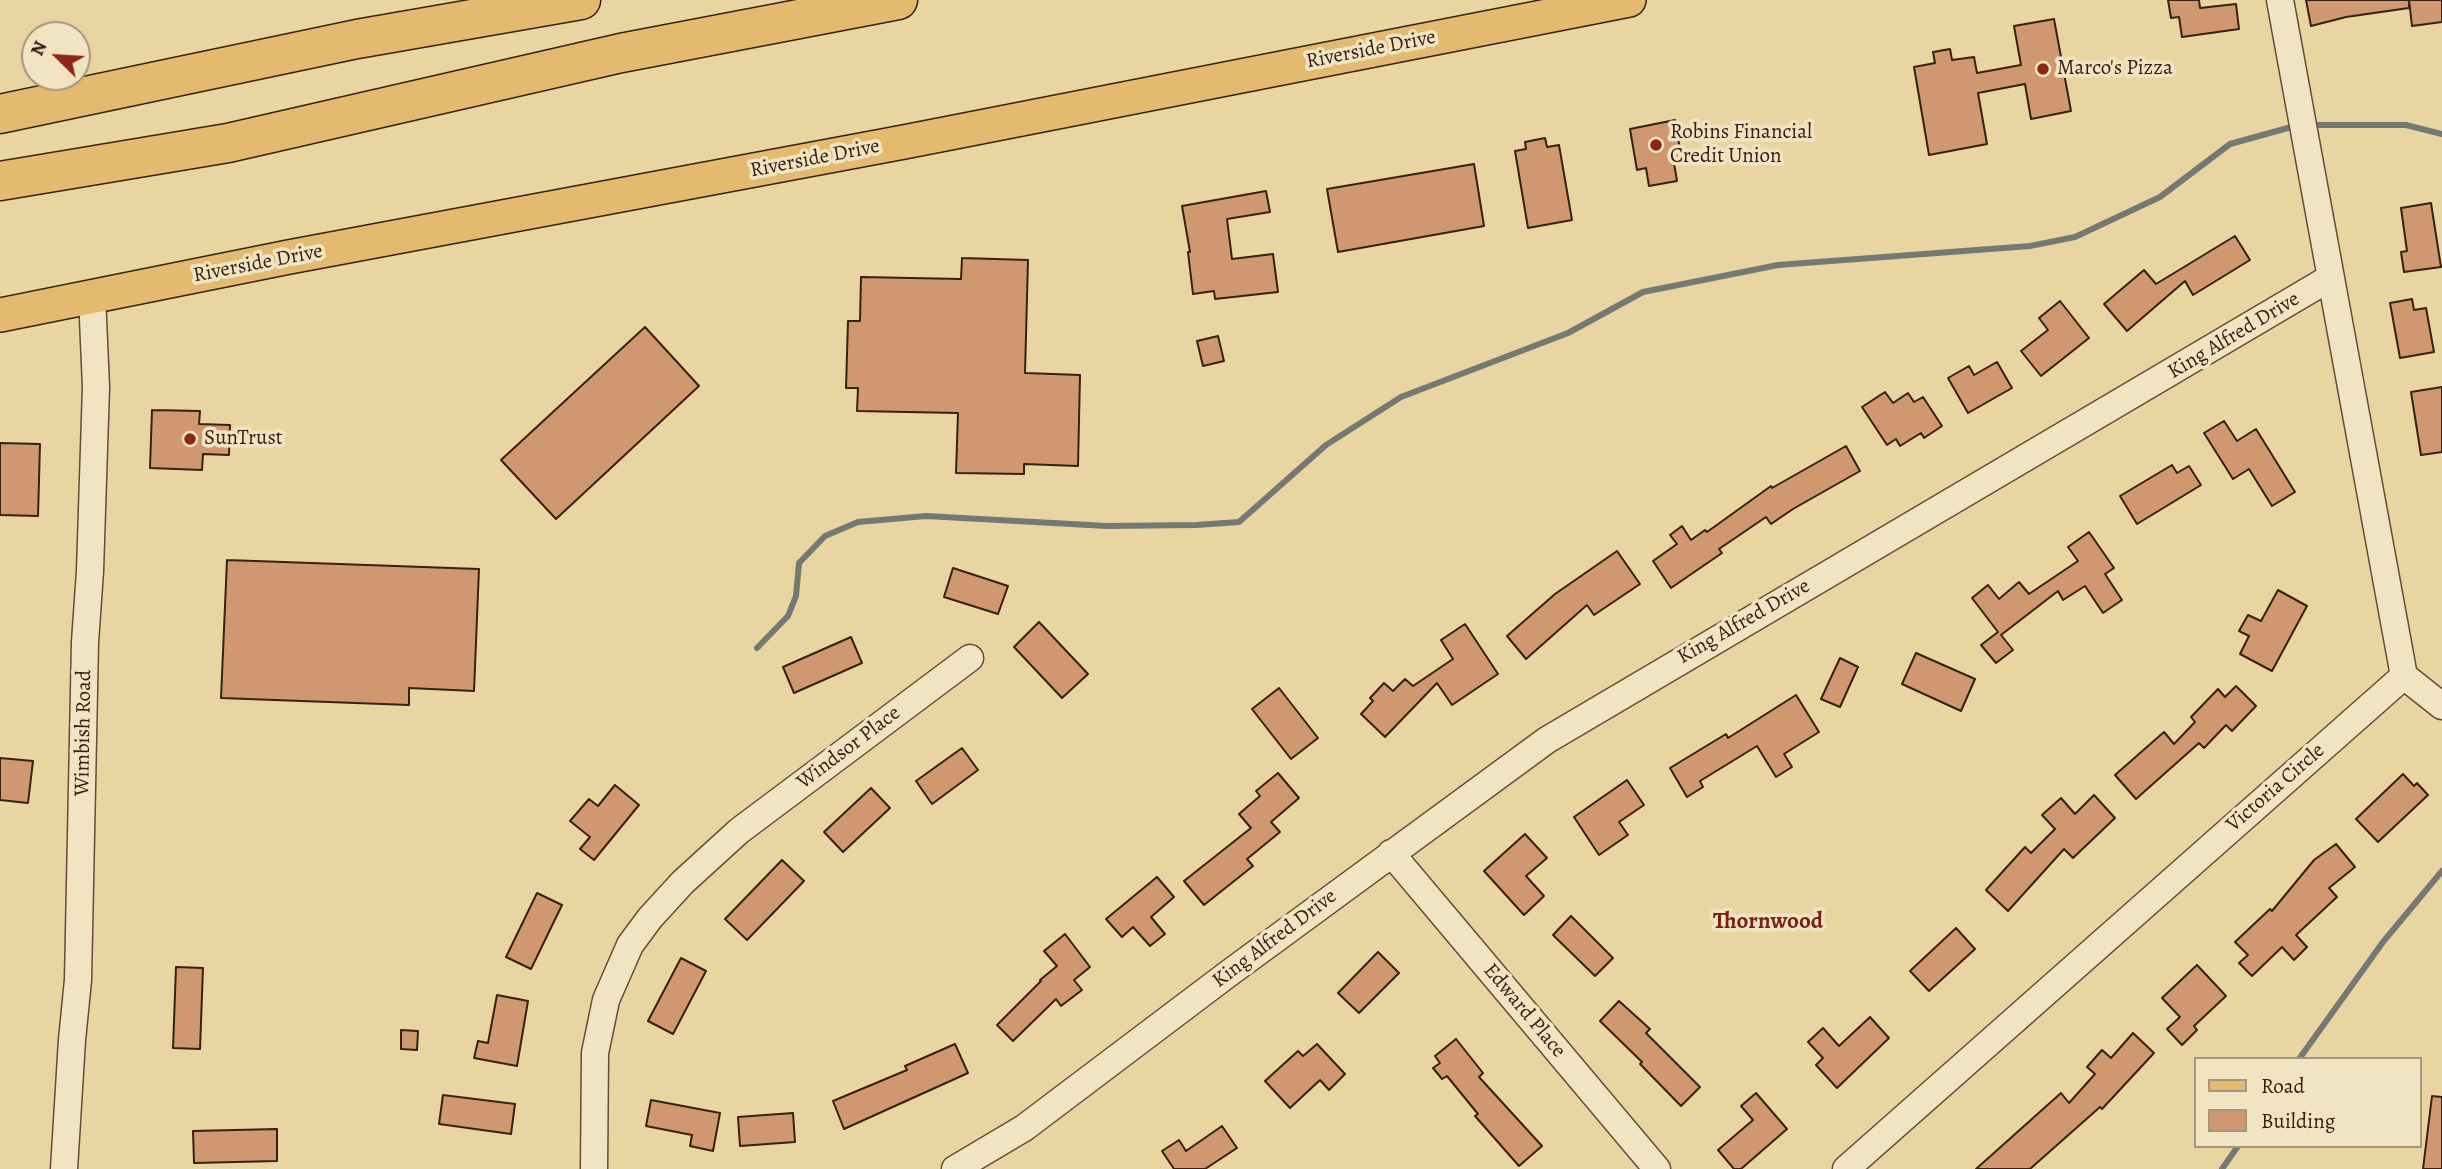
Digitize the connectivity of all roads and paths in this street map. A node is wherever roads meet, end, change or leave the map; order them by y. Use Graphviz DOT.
graph roads {
  1 [pos="581,0"];
  2 [pos="898,0"];
  3 [pos="1629,0"];
  4 [pos="2280,0"];
  5 [pos="0,114"];
  6 [pos="0,181"];
  7 [pos="2330,278"];
  8 [pos="92,296"];
  9 [pos="0,315"];
  10 [pos="970,658"];
  11 [pos="2404,676"];
  12 [pos="2442,706"];
  13 [pos="1391,853"];
  14 [pos="64,1169"];
  15 [pos="594,1169"];
  16 [pos="955,1169"];
  17 [pos="1657,1169"];
  18 [pos="1846,1169"];
  1 -- 5 [label="highway"];
  2 -- 6 [label="highway"];
  3 -- 8 [label="main road, Riverside Drive"];
  4 -- 7 [label="street"];
  7 -- 11 [label="street"];
  7 -- 13 [label="street, King Alfred Drive"];
  8 -- 9 [label="main road, Riverside Drive"];
  8 -- 14 [label="street, Wimbish Road"];
  10 -- 15 [label="street, Windsor Place"];
  11 -- 12 [label="street"];
  11 -- 18 [label="street, Victoria Circle"];
  13 -- 16 [label="street, King Alfred Drive"];
  13 -- 17 [label="street, Edward Place"];
}
